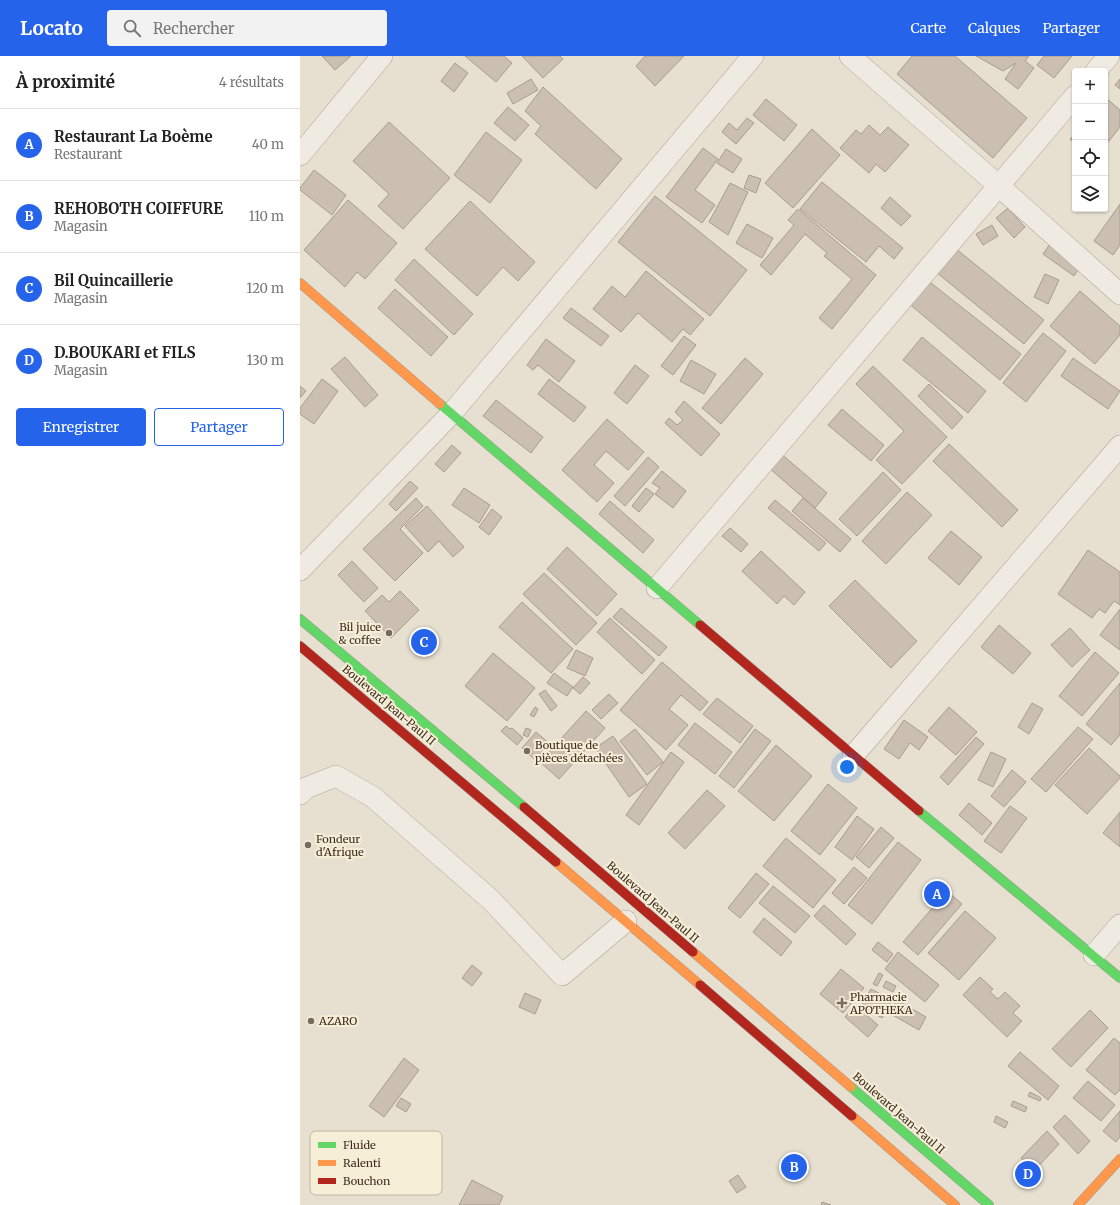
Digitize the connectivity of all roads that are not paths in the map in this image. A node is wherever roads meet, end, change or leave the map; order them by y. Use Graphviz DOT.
graph roads {
  1 [pos="382,56"];
  2 [pos="753,56"];
  3 [pos="850,56"];
  4 [pos="1109,56"];
  5 [pos="1099,68"];
  6 [pos="1072,100"];
  7 [pos="300,155"];
  8 [pos="999,186"];
  9 [pos="300,283"];
  10 [pos="1120,294"];
  11 [pos="451,414"];
  12 [pos="1120,446"];
  13 [pos="300,570"];
  14 [pos="657,588"];
  15 [pos="300,619"];
  16 [pos="300,646"];
  17 [pos="853,756"];
  18 [pos="300,794"];
  19 [pos="626,921"];
  20 [pos="1120,925"];
  21 [pos="1094,955"];
  22 [pos="1120,978"];
  23 [pos="1120,1159"];
  24 [pos="955,1205"];
  25 [pos="989,1205"];
  26 [pos="1078,1205"];
  1 -- 7 [label="street"];
  2 -- 11 [label="street"];
  3 -- 8 [label="street"];
  4 -- 5 [label="street"];
  6 -- 8 [label="street"];
  8 -- 10 [label="street"];
  8 -- 14 [label="street"];
  9 -- 11 [label="main road"];
  11 -- 13 [label="street"];
  11 -- 14 [label="main road"];
  12 -- 17 [label="street"];
  14 -- 17 [label="main road"];
  15 -- 25 [label="main road, Boulevard Jean-Paul II"];
  16 -- 19 [label="main road, Boulevard Jean-Paul II"];
  17 -- 21 [label="main road"];
  18 -- 19 [label="street"];
  19 -- 24 [label="main road, Boulevard Jean-Paul II"];
  20 -- 21 [label="street"];
  21 -- 22 [label="main road"];
  23 -- 26 [label="main road"];
}
